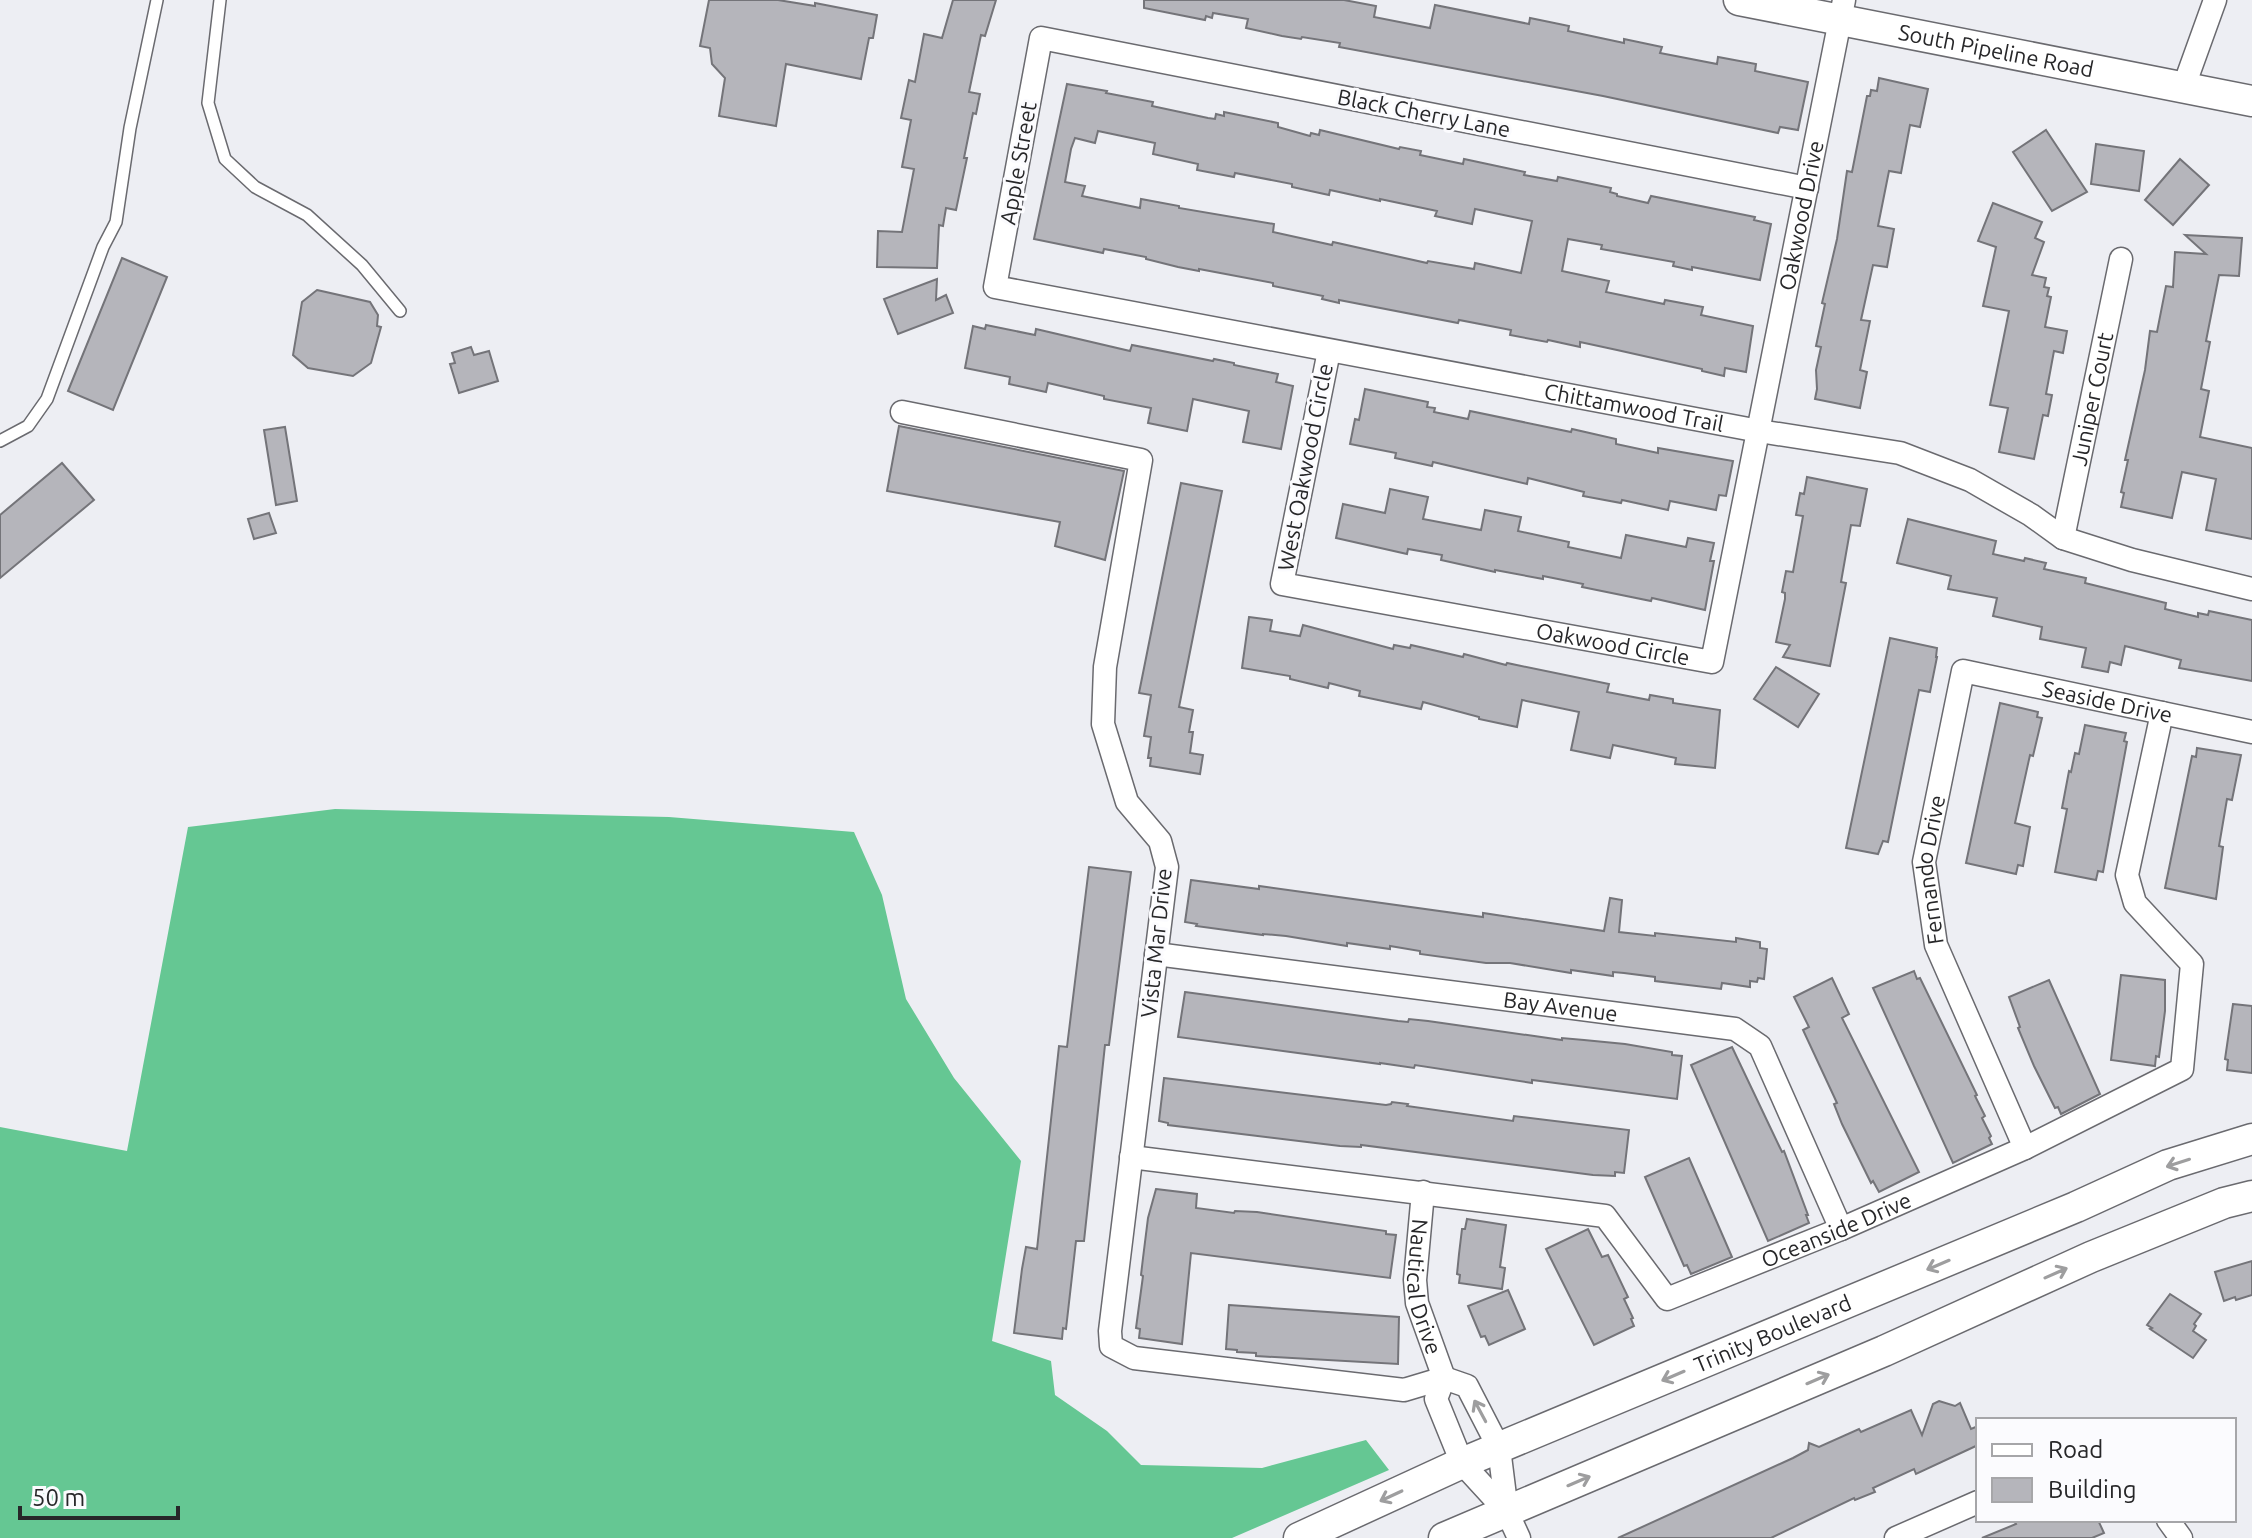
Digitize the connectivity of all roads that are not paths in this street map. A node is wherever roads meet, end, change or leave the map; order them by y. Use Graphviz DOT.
graph roads {
  1 [pos="157,0"];
  2 [pos="220,0"];
  3 [pos="1739,0"];
  4 [pos="2215,0"];
  5 [pos="1841,10"];
  6 [pos="1041,38"];
  7 [pos="2184,86"];
  8 [pos="2252,101"];
  9 [pos="1807,188"];
  10 [pos="2121,259"];
  11 [pos="995,287"];
  12 [pos="400,311"];
  13 [pos="1329,351"];
  14 [pos="902,412"];
  15 [pos="1759,431"];
  16 [pos="0,441"];
  17 [pos="2063,538"];
  18 [pos="1282,584"];
  19 [pos="2252,589"];
  20 [pos="1963,671"];
  21 [pos="2162,713"];
  22 [pos="2252,732"];
  23 [pos="1156,954"];
  24 [pos="2252,1139"];
  25 [pos="2025,1148"];
  26 [pos="1131,1157"];
  27 [pos="1423,1192"];
  28 [pos="2252,1196"];
  29 [pos="1841,1229"];
  30 [pos="1444,1378"];
  31 [pos="1499,1448"];
  32 [pos="1462,1463"];
  33 [pos="1976,1503"];
  34 [pos="1513,1525"];
  35 [pos="1299,1538"];
  36 [pos="1444,1538"];
  37 [pos="1896,1538"];
  1 -- 16 [label="lane"];
  2 -- 12 [label="lane"];
  3 -- 5 [label="main road, South Pipeline Road"];
  4 -- 7 [label="street"];
  5 -- 7 [label="main road, South Pipeline Road"];
  5 -- 9 [label="street, Oakwood Drive"];
  6 -- 9 [label="street, Black Cherry Lane"];
  6 -- 11 [label="street, Apple Street"];
  7 -- 8 [label="main road, South Pipeline Road"];
  9 -- 15 [label="street, Oakwood Drive"];
  10 -- 17 [label="street, Juniper Court"];
  11 -- 13 [label="street, Chittamwood Trail"];
  13 -- 15 [label="street, Chittamwood Trail"];
  13 -- 18 [label="street, West Oakwood Circle"];
  14 -- 23 [label="street, Vista Mar Drive"];
  15 -- 17 [label="street, Chittamwood Trail"];
  15 -- 18 [label="street, Oakwood Circle"];
  17 -- 19 [label="street, Chittamwood Trail"];
  20 -- 21 [label="street, Seaside Drive"];
  20 -- 25 [label="street, Fernando Drive"];
  21 -- 22 [label="street, Seaside Drive"];
  21 -- 25 [label="street, Oceanside Drive"];
  23 -- 26 [label="street, Vista Mar Drive"];
  23 -- 29 [label="street, Bay Avenue"];
  24 -- 31 [label="main road, Trinity Boulevard, one-way"];
  25 -- 29 [label="street, Oceanside Drive"];
  26 -- 27 [label="street, Oceanside Drive"];
  26 -- 30 [label="street, Vista Mar Drive"];
  27 -- 29 [label="street, Oceanside Drive"];
  27 -- 30 [label="street, Nautical Drive"];
  34 -- 28 [label="main road, one-way"];
  31 -- 30 [label="street, Nautical Drive, one-way"];
  30 -- 32 [label="street, Nautical Drive"];
  31 -- 32 [label="main road, Trinity Boulevard"];
  31 -- 34 [label="street, Nautical Drive"];
  32 -- 34 [label="street, Nautical Drive"];
  32 -- 35 [label="main road, Trinity Boulevard, one-way"];
  33 -- 37 [label="street"];
  34 -- 36 [label="main road"];
}
